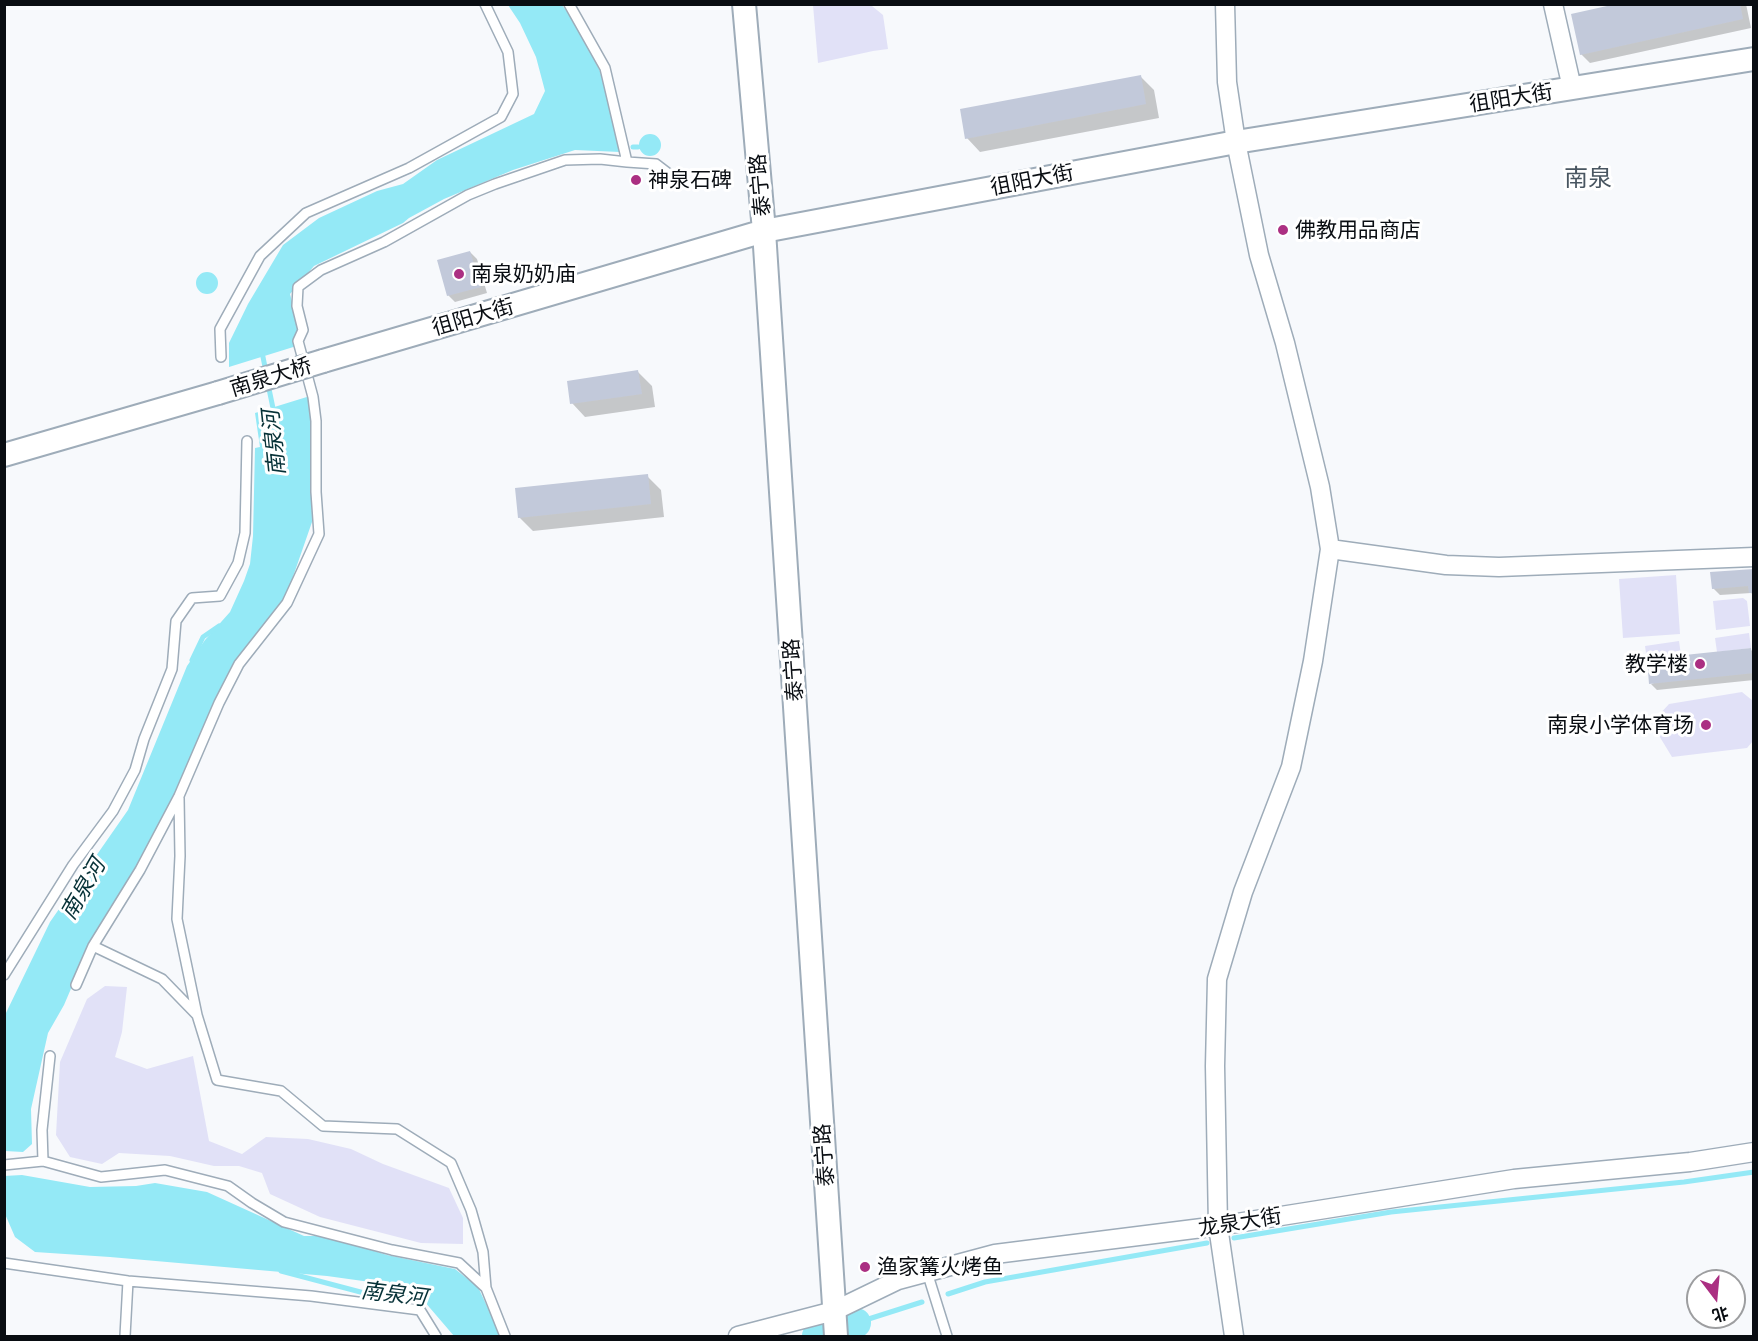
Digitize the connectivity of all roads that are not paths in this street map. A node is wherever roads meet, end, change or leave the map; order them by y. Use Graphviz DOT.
graph roads {
  1 [pos="485,4"];
  2 [pos="569,4"];
  3 [pos="744,4"];
  4 [pos="1225,4"];
  5 [pos="1553,4"];
  6 [pos="1754,59"];
  7 [pos="1572,88"];
  8 [pos="1236,142"];
  9 [pos="627,162"];
  10 [pos="673,177"];
  11 [pos="764,231"];
  12 [pos="220,357"];
  13 [pos="323,361"];
  14 [pos="247,441"];
  15 [pos="4,455"];
  16 [pos="1330,549"];
  17 [pos="1754,557"];
  18 [pos="179,796"];
  19 [pos="93,946"];
  20 [pos="4,975"];
  21 [pos="76,985"];
  22 [pos="197,1015"];
  23 [pos="50,1056"];
  24 [pos="1754,1152"];
  25 [pos="43,1161"];
  26 [pos="4,1165"];
  27 [pos="1218,1226"];
  28 [pos="4,1263"];
  29 [pos="927,1272"];
  30 [pos="128,1281"];
  31 [pos="486,1288"];
  32 [pos="834,1311"];
  33 [pos="125,1336"];
  34 [pos="436,1336"];
  35 [pos="505,1336"];
  36 [pos="738,1336"];
  37 [pos="836,1336"];
  38 [pos="947,1336"];
  39 [pos="1234,1336"];
  1 -- 12 [label="lane"];
  2 -- 9 [label="lane"];
  3 -- 11 [label="street, 泰宁路"];
  4 -- 8 [label="street"];
  5 -- 7 [label="street"];
  6 -- 7 [label="street, 徂阳大街"];
  7 -- 8 [label="street, 徂阳大街"];
  8 -- 11 [label="street, 徂阳大街"];
  8 -- 16 [label="street"];
  9 -- 10 [label="lane"];
  9 -- 18 [label="lane"];
  11 -- 13 [label="street, 徂阳大街"];
  11 -- 32 [label="street, 泰宁路"];
  13 -- 15 [label="street, 南泉大桥, bridge"];
  14 -- 20 [label="lane"];
  16 -- 17 [label="street"];
  16 -- 27 [label="street"];
  18 -- 19 [label="lane"];
  18 -- 22 [label="lane"];
  19 -- 21 [label="lane"];
  19 -- 22 [label="lane"];
  22 -- 31 [label="lane"];
  23 -- 25 [label="lane"];
  24 -- 27 [label="street, 龙泉大街"];
  25 -- 26 [label="lane"];
  25 -- 31 [label="lane"];
  27 -- 29 [label="street, 龙泉大街"];
  27 -- 39 [label="street"];
  28 -- 30 [label="lane"];
  29 -- 32 [label="street, 龙泉大街"];
  29 -- 38 [label="lane"];
  30 -- 33 [label="lane"];
  30 -- 34 [label="lane"];
  31 -- 35 [label="lane"];
  32 -- 36 [label="street, 龙泉大街"];
  32 -- 37 [label="street, 泰宁路"];
}
